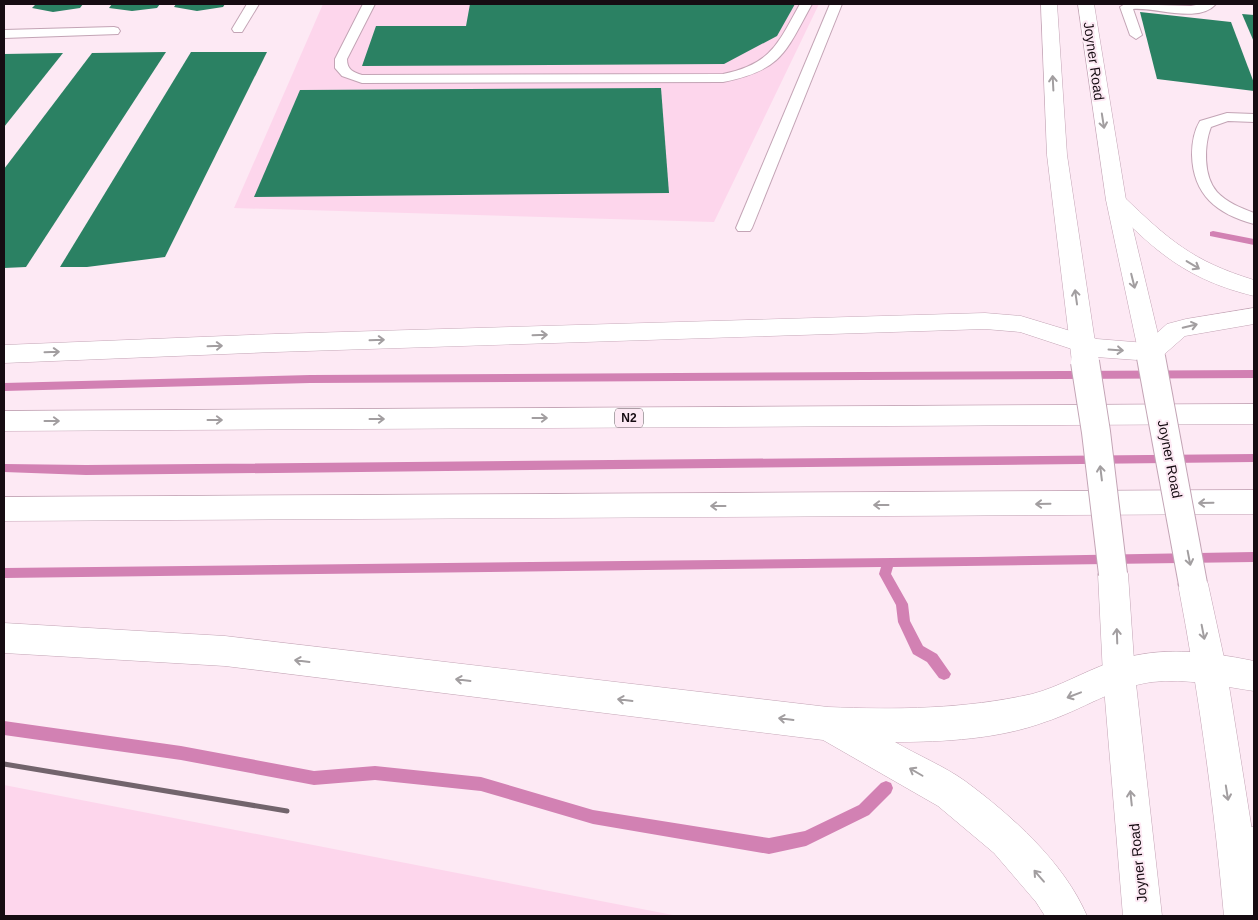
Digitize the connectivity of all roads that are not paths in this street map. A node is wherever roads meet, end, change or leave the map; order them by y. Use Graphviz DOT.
graph roads {
  1 [pos="252,4"];
  2 [pos="369,4"];
  3 [pos="806,4"];
  4 [pos="836,4"];
  5 [pos="1050,4"];
  6 [pos="1086,4"];
  7 [pos="1210,4"];
  8 [pos="238,29"];
  9 [pos="114,31"];
  10 [pos="4,34"];
  11 [pos="1136,35"];
  12 [pos="1254,118"];
  13 [pos="1116,200"];
  14 [pos="1254,219"];
  15 [pos="744,228"];
  16 [pos="1254,288"];
  17 [pos="1254,316"];
  18 [pos="4,354"];
  19 [pos="1084,354"];
  20 [pos="1151,354"];
  21 [pos="1254,414"];
  22 [pos="4,422"];
  23 [pos="1254,502"];
  24 [pos="4,509"];
  25 [pos="4,638"];
  26 [pos="1210,667"];
  27 [pos="1119,674"];
  28 [pos="1254,676"];
  29 [pos="828,724"];
  30 [pos="1246,852"];
  31 [pos="1067,916"];
  32 [pos="1143,916"];
  33 [pos="1244,916"];
  1 -- 8 [label="lane"];
  2 -- 3 [label="lane"];
  4 -- 15 [label="lane"];
  19 -- 5 [label="main road, Joyner Road, one-way"];
  6 -- 13 [label="main road, Joyner Road, one-way"];
  7 -- 11 [label="lane"];
  9 -- 10 [label="lane"];
  12 -- 14 [label="lane"];
  13 -- 16 [label="main road, one-way"];
  13 -- 20 [label="main road, Joyner Road, one-way"];
  20 -- 17 [label="main road, one-way"];
  18 -- 19 [label="main road, one-way"];
  19 -- 20 [label="main road, one-way"];
  27 -- 19 [label="main road, Joyner Road, one-way, bridge"];
  20 -- 26 [label="main road, Joyner Road, one-way, bridge"];
  22 -- 21 [label="main road, N2, one-way"];
  23 -- 24 [label="main road, one-way"];
  29 -- 25 [label="main road, one-way"];
  26 -- 27 [label="main road"];
  26 -- 28 [label="main road"];
  26 -- 30 [label="main road, Joyner Road, one-way"];
  27 -- 29 [label="main road, one-way"];
  32 -- 27 [label="main road, Joyner Road, one-way"];
  31 -- 29 [label="main road, one-way"];
  30 -- 33 [label="main road, Joyner Road"];
}
